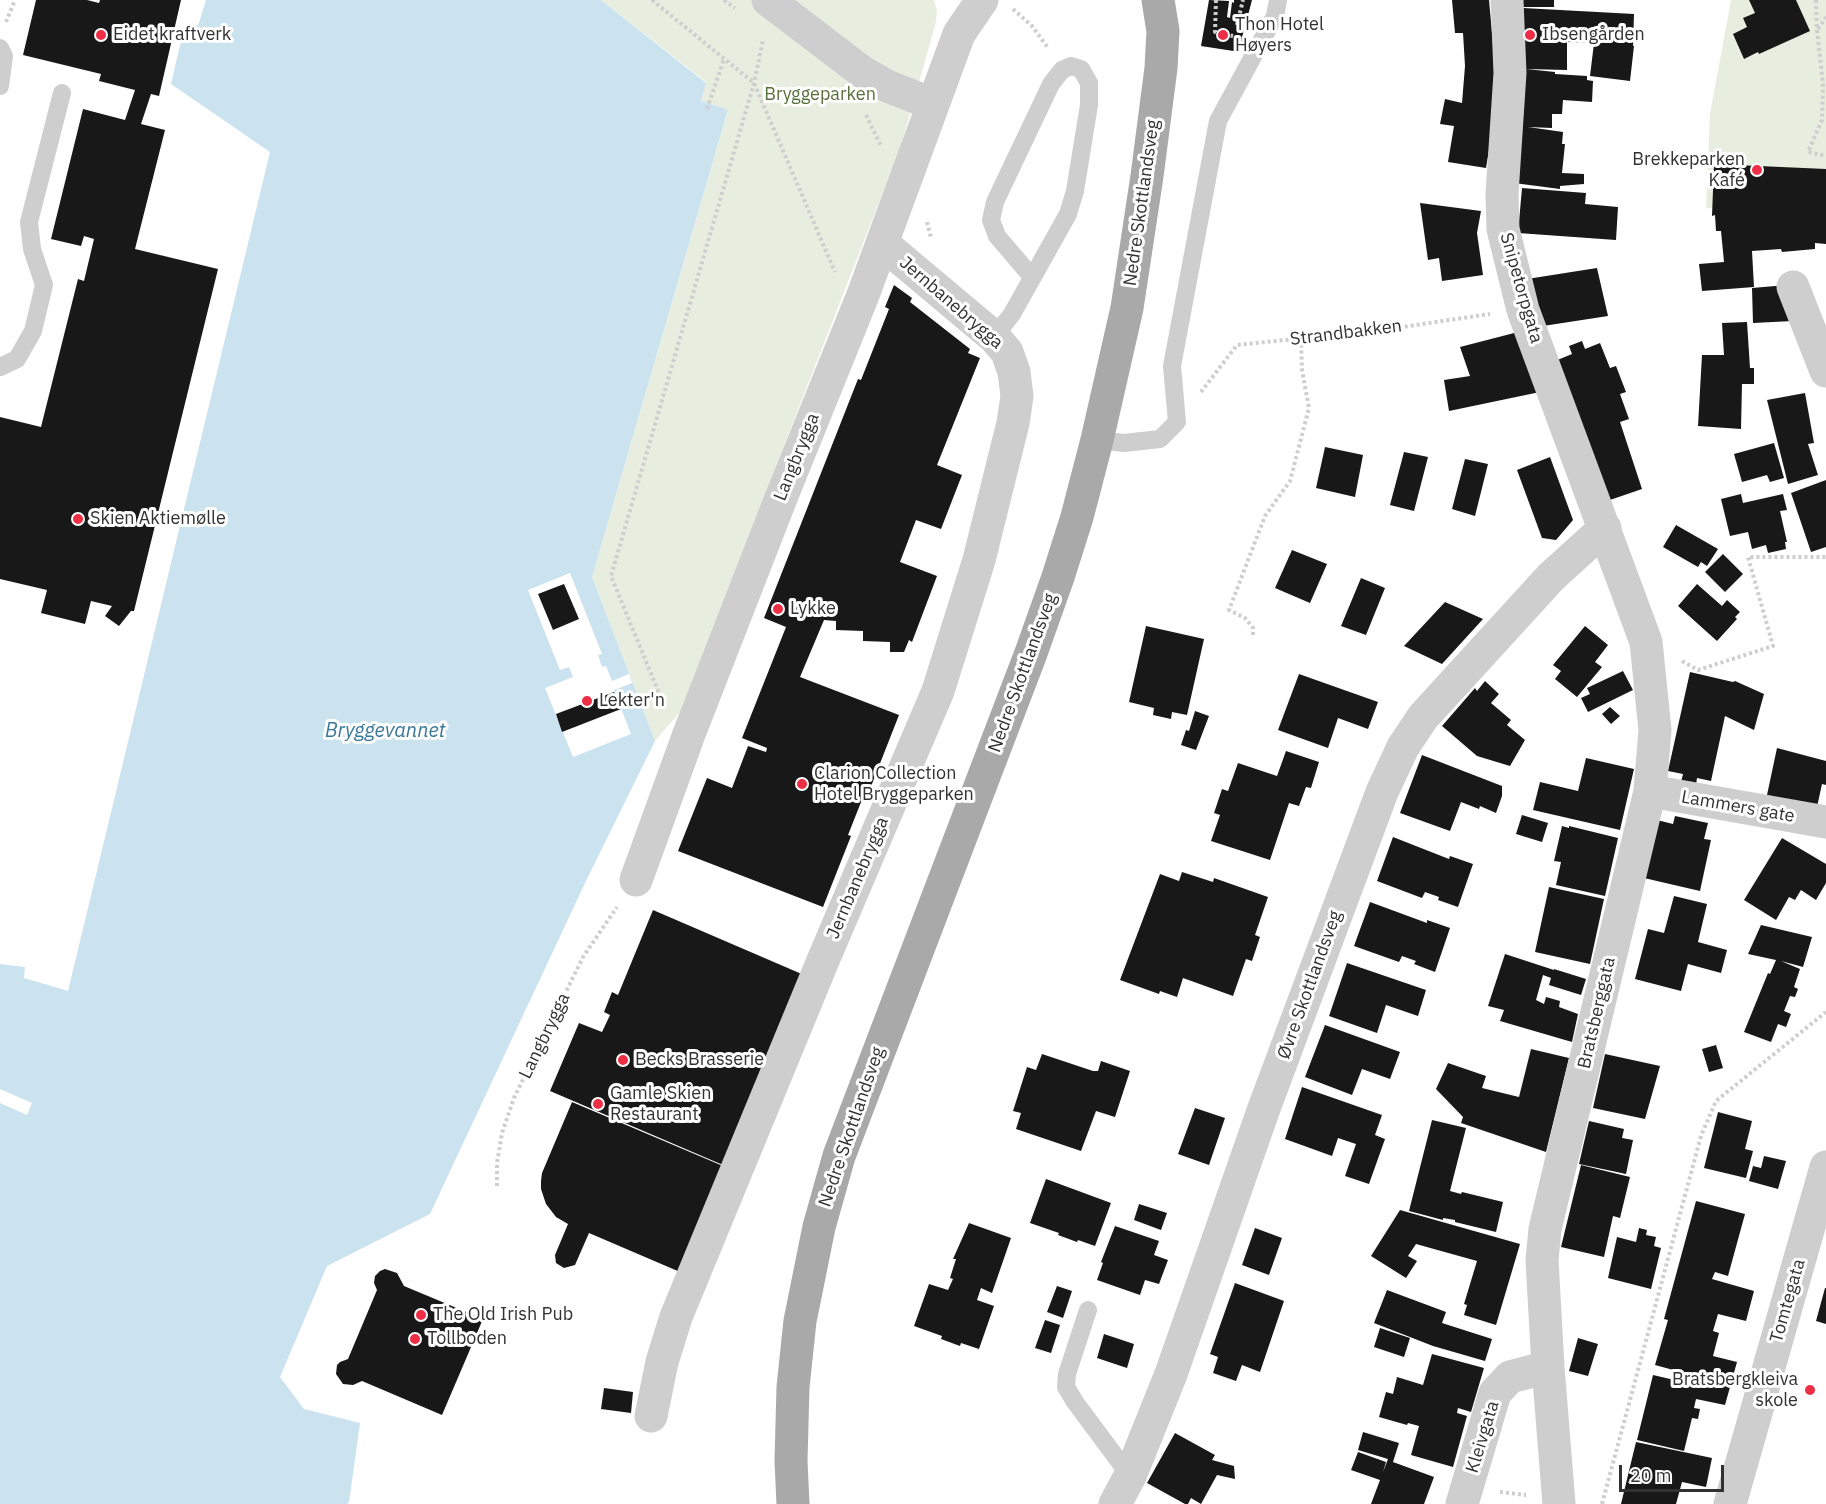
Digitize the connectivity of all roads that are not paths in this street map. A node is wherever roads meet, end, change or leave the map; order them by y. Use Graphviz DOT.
graph roads {
  1 [pos="955,0"];
  2 [pos="982,0"];
  3 [pos="1158,0"];
  4 [pos="1278,0"];
  5 [pos="1507,0"];
  6 [pos="762,6"];
  7 [pos="959,34"];
  8 [pos="0,48"];
  9 [pos="0,86"];
  10 [pos="62,93"];
  11 [pos="933,104"];
  12 [pos="882,243"];
  13 [pos="1032,276"];
  14 [pos="1793,287"];
  15 [pos="994,337"];
  16 [pos="0,368"];
  17 [pos="1826,371"];
  18 [pos="1097,440"];
  19 [pos="1605,528"];
  20 [pos="1650,791"];
  21 [pos="1826,822"];
  22 [pos="629,888"];
  23 [pos="1826,1167"];
  24 [pos="1088,1310"];
  25 [pos="1548,1367"];
  26 [pos="651,1416"];
  27 [pos="1123,1490"];
  28 [pos="1465,1496"];
  29 [pos="1558,1502"];
  30 [pos="794,1504"];
  31 [pos="1730,1504"];
  1 -- 7 [label="street, Langbrygga"];
  2 -- 7 [label="street, Langbrygga"];
  3 -- 18 [label="main road, Nedre Skottlandsveg"];
  4 -- 18 [label="lane"];
  5 -- 19 [label="street, Snipetorpgata"];
  6 -- 11 [label="street"];
  7 -- 11 [label="street, Langbrygga"];
  8 -- 9 [label="lane"];
  10 -- 16 [label="lane"];
  11 -- 12 [label="street, Langbrygga"];
  12 -- 15 [label="street, Jernbanebrygga"];
  12 -- 22 [label="street, Langbrygga"];
  13 -- 13 [label="lane"];
  13 -- 15 [label="lane"];
  14 -- 17 [label="street"];
  15 -- 26 [label="street, Jernbanebrygga"];
  18 -- 30 [label="main road, Nedre Skottlandsveg"];
  19 -- 20 [label="street, Bratsberggata"];
  19 -- 27 [label="street, Øvre Skottlandsveg"];
  20 -- 21 [label="street, Lammers gate"];
  20 -- 25 [label="street, Bratsberggata"];
  23 -- 31 [label="street, Tomtegata"];
  24 -- 27 [label="lane"];
  25 -- 28 [label="street, Kleivgata"];
  25 -- 29 [label="street, Bratsberggata"];
}
